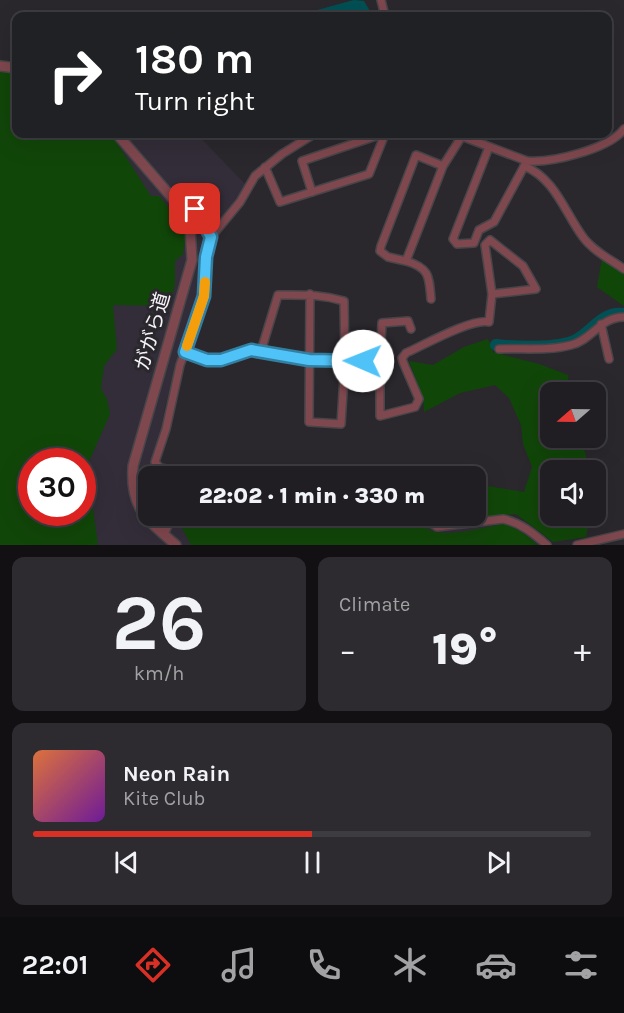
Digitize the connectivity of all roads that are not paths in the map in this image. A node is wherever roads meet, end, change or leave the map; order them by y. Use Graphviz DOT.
graph roads {
  1 [pos="624,129"];
  2 [pos="120,138"];
  3 [pos="308,138"];
  4 [pos="370,138"];
  5 [pos="383,138"];
  6 [pos="457,138"];
  7 [pos="466,138"];
  8 [pos="489,147"];
  9 [pos="529,165"];
  10 [pos="443,166"];
  11 [pos="265,167"];
  12 [pos="312,192"];
  13 [pos="180,207"];
  14 [pos="211,237"];
  15 [pos="406,261"];
  16 [pos="624,269"];
  17 [pos="310,294"];
  18 [pos="492,294"];
  19 [pos="431,299"];
  20 [pos="624,317"];
  21 [pos="601,324"];
  22 [pos="411,329"];
  23 [pos="499,350"];
  24 [pos="261,351"];
  25 [pos="185,352"];
  26 [pos="609,359"];
  27 [pos="309,360"];
  28 [pos="345,361"];
  29 [pos="380,362"];
  30 [pos="158,466"];
  31 [pos="486,522"];
  32 [pos="168,526"];
  33 [pos="436,526"];
  34 [pos="459,526"];
  35 [pos="624,534"];
  36 [pos="164,535"];
  37 [pos="176,545"];
  38 [pos="547,545"];
  39 [pos="578,545"];
  1 -- 9 [label="street"];
  2 -- 13 [label="street, ががら道"];
  3 -- 11 [label="street"];
  4 -- 12 [label="street"];
  5 -- 12 [label="street"];
  6 -- 10 [label="street"];
  7 -- 8 [label="street"];
  8 -- 9 [label="street"];
  8 -- 9 [label="street"];
  9 -- 16 [label="street"];
  10 -- 15 [label="street"];
  10 -- 15 [label="street"];
  11 -- 12 [label="street"];
  11 -- 14 [label="street"];
  13 -- 14 [label="street"];
  13 -- 36 [label="street, ががら道"];
  14 -- 25 [label="street"];
  15 -- 19 [label="street"];
  17 -- 24 [label="street"];
  17 -- 27 [label="street"];
  17 -- 28 [label="street"];
  18 -- 18 [label="street"];
  18 -- 29 [label="street"];
  20 -- 21 [label="street"];
  21 -- 23 [label="street"];
  21 -- 26 [label="street"];
  22 -- 29 [label="street"];
  24 -- 25 [label="street"];
  24 -- 27 [label="street"];
  25 -- 30 [label="street"];
  27 -- 28 [label="street"];
  27 -- 28 [label="street"];
  28 -- 29 [label="street"];
  31 -- 38 [label="street"];
  32 -- 36 [label="street"];
  33 -- 34 [label="street"];
  35 -- 39 [label="street"];
  36 -- 37 [label="street, ががら道"];
}
